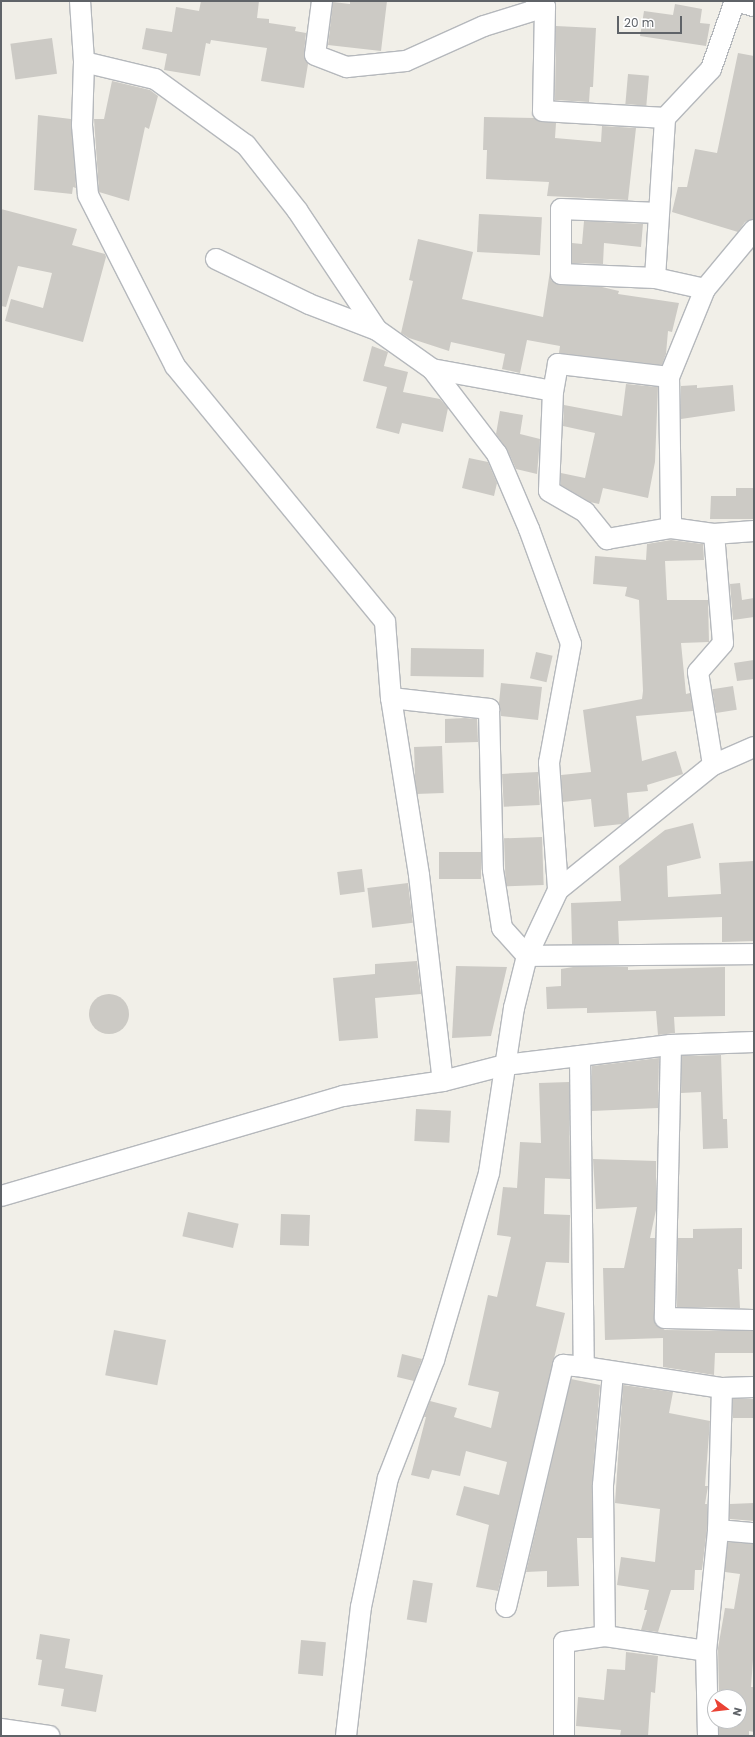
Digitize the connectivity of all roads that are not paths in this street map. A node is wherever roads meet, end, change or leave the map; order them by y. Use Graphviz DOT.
graph roads {
  1 [pos="80,1"];
  2 [pos="322,1"];
  3 [pos="735,1"];
  4 [pos="540,4"];
  5 [pos="754,6"];
  6 [pos="84,62"];
  7 [pos="665,118"];
  8 [pos="659,213"];
  9 [pos="754,230"];
  10 [pos="216,259"];
  11 [pos="655,278"];
  12 [pos="705,289"];
  13 [pos="377,330"];
  14 [pos="432,369"];
  15 [pos="669,377"];
  16 [pos="553,391"];
  17 [pos="670,528"];
  18 [pos="754,531"];
  19 [pos="714,534"];
  20 [pos="391,698"];
  21 [pos="754,747"];
  22 [pos="714,765"];
  23 [pos="558,890"];
  24 [pos="754,954"];
  25 [pos="527,956"];
  26 [pos="754,1042"];
  27 [pos="671,1045"];
  28 [pos="580,1056"];
  29 [pos="505,1065"];
  30 [pos="443,1081"];
  31 [pos="1,1196"];
  32 [pos="754,1320"];
  33 [pos="584,1367"];
  34 [pos="613,1372"];
  35 [pos="754,1387"];
  36 [pos="722,1388"];
  37 [pos="718,1530"];
  38 [pos="754,1533"];
  39 [pos="506,1607"];
  40 [pos="605,1636"];
  41 [pos="706,1651"];
  42 [pos="1,1729"];
  43 [pos="50,1736"];
  44 [pos="346,1736"];
  45 [pos="564,1736"];
  46 [pos="708,1736"];
  1 -- 6 [label="street"];
  2 -- 4 [label="street"];
  3 -- 5 [label="street"];
  3 -- 7 [label="street"];
  4 -- 7 [label="street"];
  6 -- 13 [label="street"];
  6 -- 20 [label="street"];
  7 -- 8 [label="street"];
  8 -- 11 [label="street"];
  8 -- 11 [label="street"];
  9 -- 12 [label="street"];
  10 -- 13 [label="street"];
  11 -- 12 [label="street"];
  12 -- 15 [label="street"];
  13 -- 14 [label="street"];
  14 -- 16 [label="street"];
  14 -- 23 [label="street"];
  15 -- 16 [label="street"];
  15 -- 17 [label="street"];
  16 -- 17 [label="street"];
  17 -- 19 [label="street"];
  18 -- 19 [label="street"];
  19 -- 22 [label="street"];
  20 -- 25 [label="street"];
  20 -- 30 [label="street"];
  21 -- 22 [label="street"];
  22 -- 23 [label="street"];
  23 -- 25 [label="street"];
  24 -- 25 [label="street"];
  25 -- 29 [label="street"];
  26 -- 27 [label="street"];
  27 -- 28 [label="street"];
  27 -- 32 [label="street"];
  28 -- 29 [label="street"];
  28 -- 33 [label="street"];
  29 -- 30 [label="street"];
  29 -- 44 [label="street"];
  30 -- 31 [label="street"];
  33 -- 34 [label="street"];
  33 -- 39 [label="street"];
  34 -- 36 [label="street"];
  34 -- 40 [label="street"];
  35 -- 36 [label="street"];
  36 -- 37 [label="street"];
  37 -- 38 [label="street"];
  37 -- 41 [label="street"];
  40 -- 41 [label="street"];
  40 -- 45 [label="street"];
  41 -- 46 [label="street"];
  42 -- 43 [label="street"];
}
